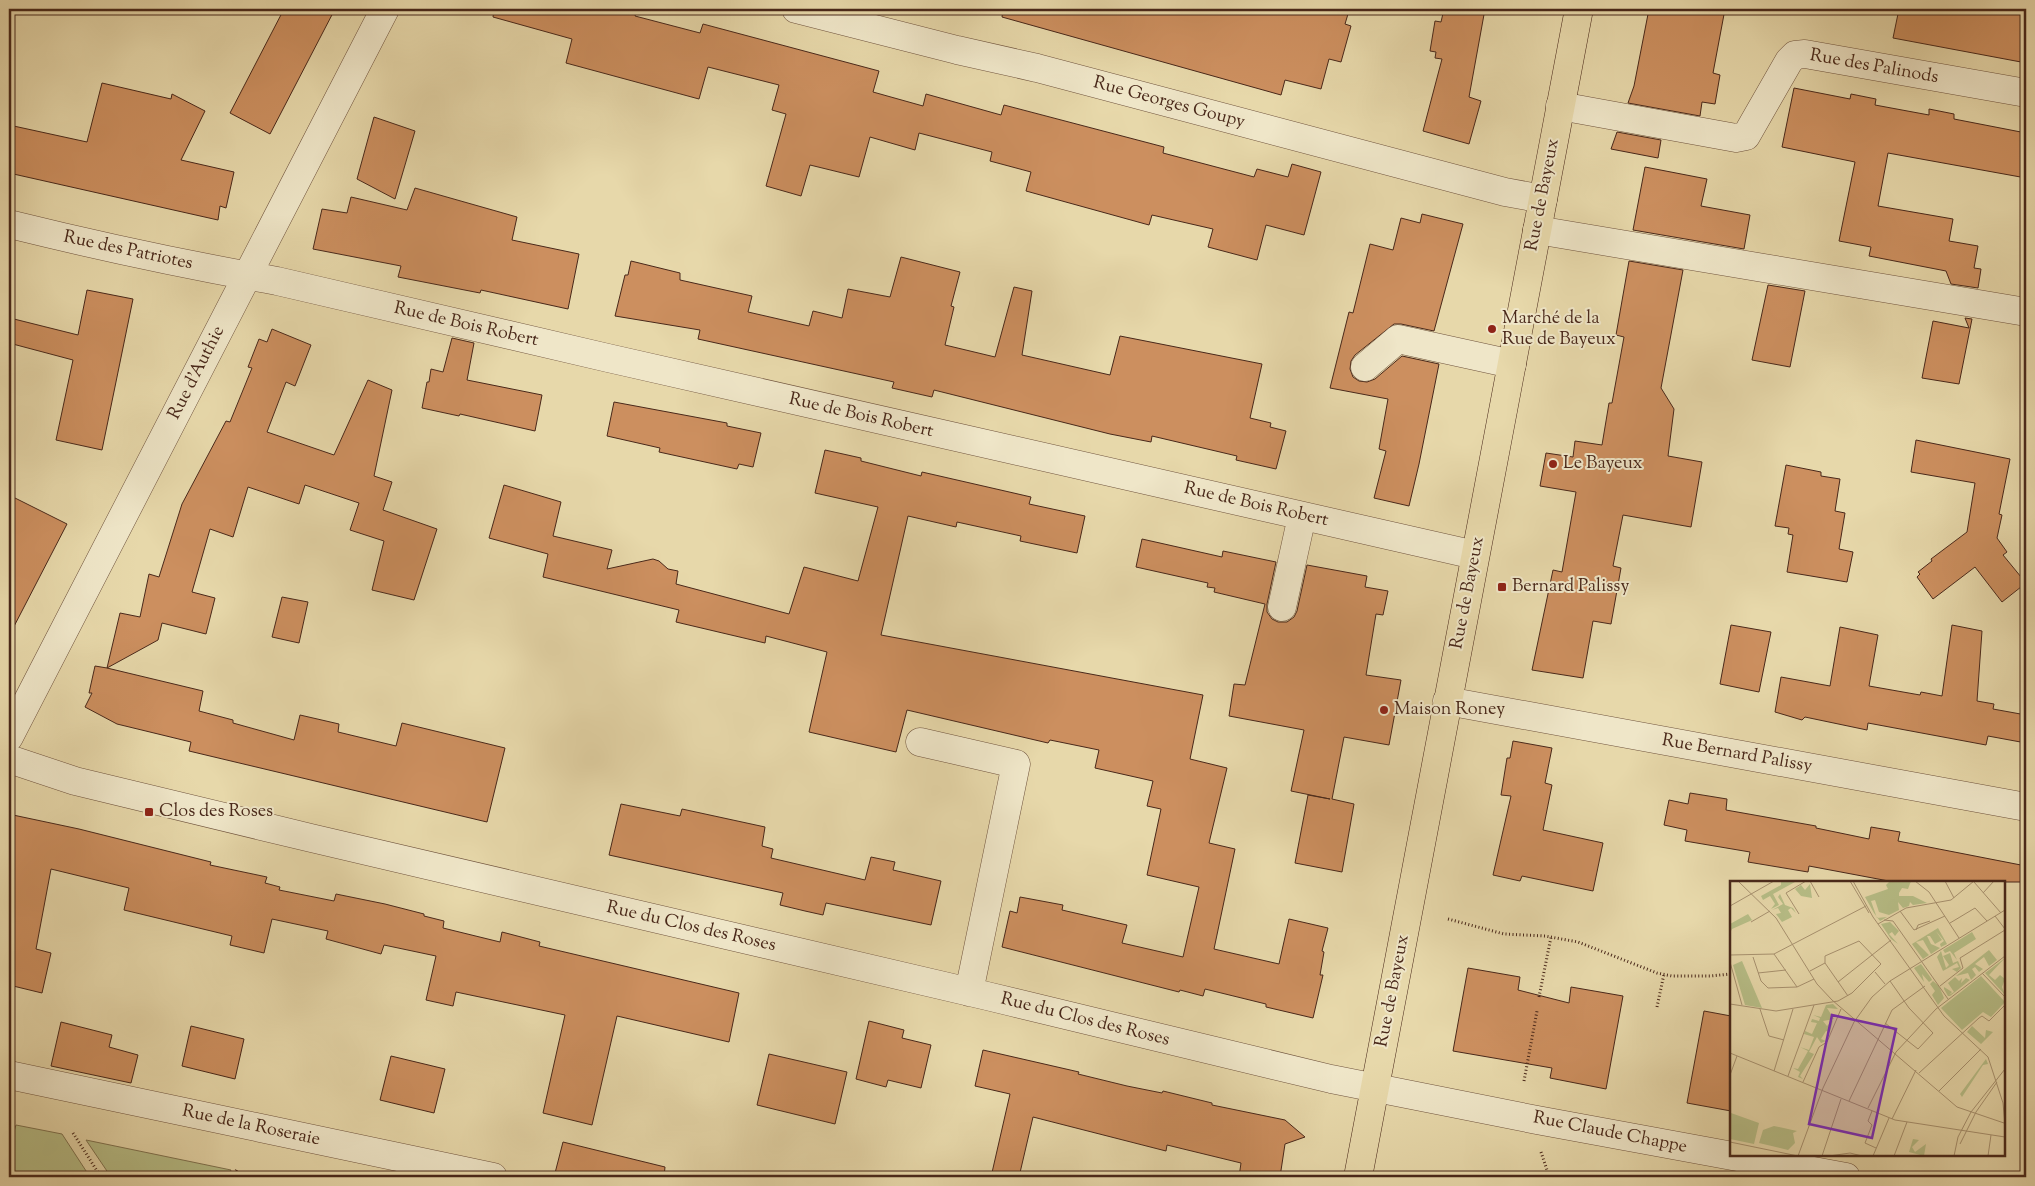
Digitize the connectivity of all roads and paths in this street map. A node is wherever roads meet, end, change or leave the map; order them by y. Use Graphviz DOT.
graph roads {
  1 [pos="385,9"];
  2 [pos="796,9"];
  3 [pos="1578,9"];
  4 [pos="2026,93"];
  5 [pos="1560,106"];
  6 [pos="1543,199"];
  7 [pos="9,224"];
  8 [pos="1537,230"];
  9 [pos="247,276"];
  10 [pos="2026,312"];
  11 [pos="1512,364"];
  12 [pos="1365,366"];
  13 [pos="1302,516"];
  14 [pos="1475,555"];
  15 [pos="1282,607"];
  16 [pos="1447,701"];
  17 [pos="9,737"];
  18 [pos="920,742"];
  19 [pos="9,759"];
  20 [pos="2026,807"];
  21 [pos="1448,920"];
  22 [pos="1551,937"];
  23 [pos="1664,974"];
  24 [pos="1730,974"];
  25 [pos="969,992"];
  26 [pos="1539,997"];
  27 [pos="1657,1007"];
  28 [pos="1537,1011"];
  29 [pos="9,1075"];
  30 [pos="1524,1081"];
  31 [pos="1374,1088"];
  32 [pos="73,1133"];
  33 [pos="1730,1155"];
  34 [pos="1735,1156"];
  35 [pos="236,1169"];
  36 [pos="101,1177"];
  37 [pos="233,1177"];
  38 [pos="493,1177"];
  39 [pos="1358,1177"];
  40 [pos="1846,1177"];
  1 -- 9 [label="street, Rue d'Authie"];
  2 -- 6 [label="street, Rue Georges Goupy"];
  3 -- 5 [label="main road, Rue de Bayeux"];
  4 -- 5 [label="street, Rue des Palinods"];
  5 -- 6 [label="main road, Rue de Bayeux"];
  6 -- 8 [label="main road, Rue de Bayeux"];
  7 -- 9 [label="street, Rue des Patriotes"];
  8 -- 10 [label="street"];
  8 -- 11 [label="main road, Rue de Bayeux"];
  9 -- 13 [label="street, Rue de Bois Robert"];
  9 -- 17 [label="street, Rue d'Authie"];
  11 -- 12 [label="street"];
  11 -- 14 [label="main road, Rue de Bayeux"];
  13 -- 14 [label="street, Rue de Bois Robert"];
  13 -- 15 [label="street"];
  14 -- 16 [label="main road, Rue de Bayeux"];
  16 -- 20 [label="street, Rue Bernard Palissy"];
  16 -- 31 [label="main road, Rue de Bayeux"];
  18 -- 25 [label="street"];
  19 -- 25 [label="street, Rue du Clos des Roses"];
  21 -- 22 [label="path"];
  22 -- 23 [label="path"];
  22 -- 26 [label="path"];
  23 -- 24 [label="path"];
  23 -- 27 [label="path"];
  25 -- 31 [label="street, Rue du Clos des Roses"];
  28 -- 30 [label="path"];
  29 -- 38 [label="street, Rue de la Roseraie"];
  31 -- 33 [label="street, Rue Claude Chappe"];
  31 -- 39 [label="main road, Rue de Bayeux"];
  32 -- 36 [label="path"];
  34 -- 40 [label="street, Rue Claude Chappe"];
  35 -- 37 [label="path"];
}
